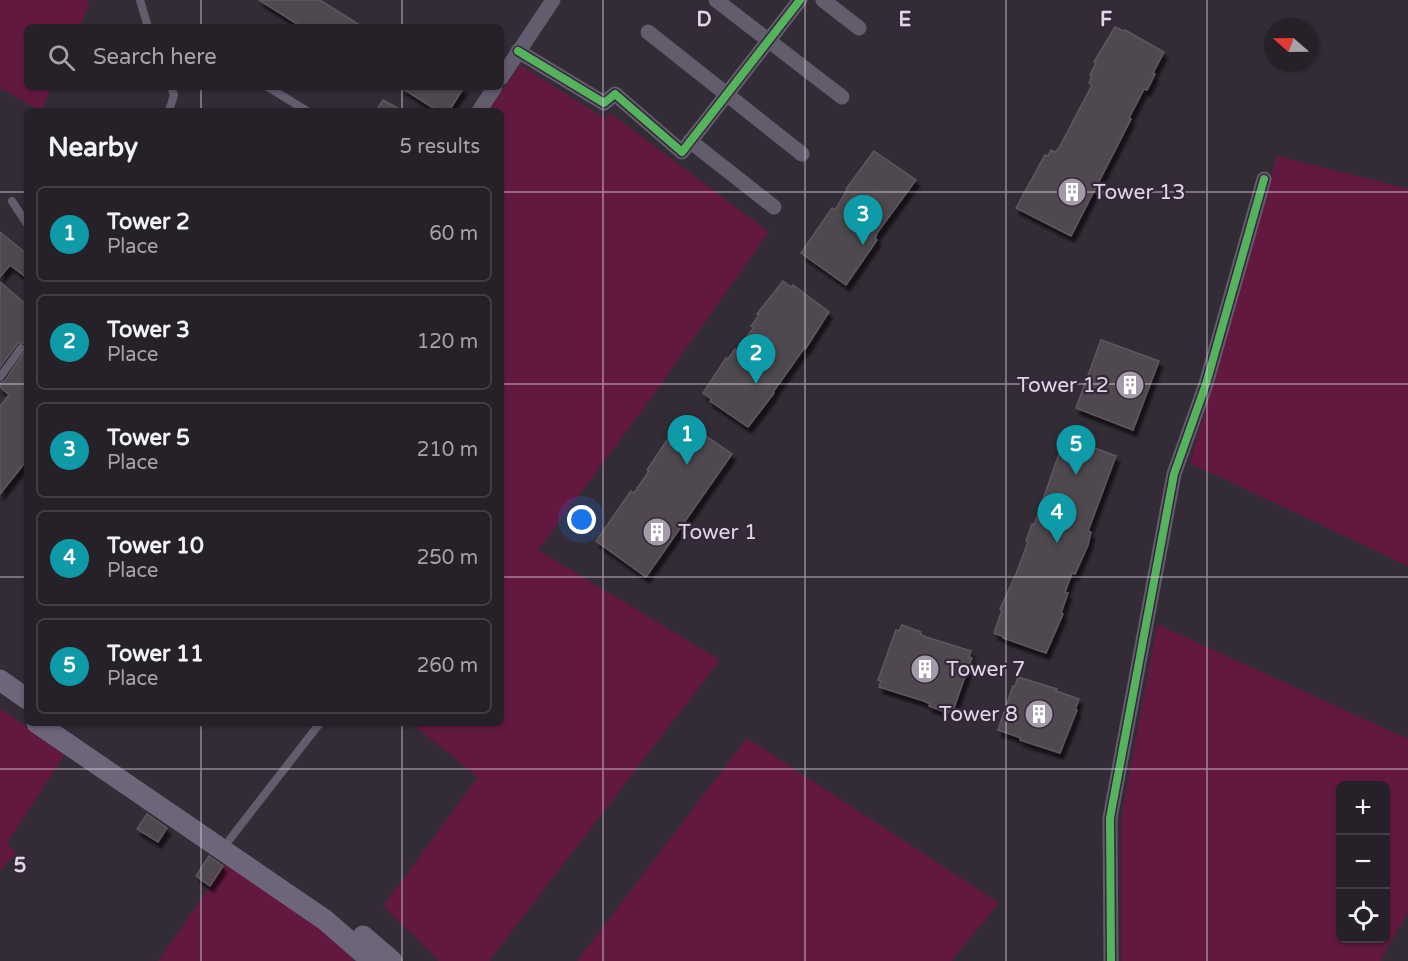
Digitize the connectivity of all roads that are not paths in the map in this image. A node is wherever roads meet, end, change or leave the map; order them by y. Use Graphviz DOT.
graph roads {
  1 [pos="140,0"];
  2 [pos="553,0"];
  3 [pos="716,0"];
  4 [pos="800,0"];
  5 [pos="823,0"];
  6 [pos="147,24"];
  7 [pos="859,28"];
  8 [pos="648,32"];
  9 [pos="768,40"];
  10 [pos="518,51"];
  11 [pos="504,73"];
  12 [pos="172,90"];
  13 [pos="273,90"];
  14 [pos="493,90"];
  15 [pos="727,94"];
  16 [pos="842,97"];
  17 [pos="170,108"];
  18 [pos="302,108"];
  19 [pos="481,108"];
  20 [pos="690,141"];
  21 [pos="802,154"];
  22 [pos="1264,179"];
  23 [pos="12,201"];
  24 [pos="774,207"];
  25 [pos="24,219"];
  26 [pos="21,348"];
  27 [pos="0,377"];
  28 [pos="0,680"];
  29 [pos="24,697"];
  30 [pos="0,698"];
  31 [pos="24,715"];
  32 [pos="41,726"];
  33 [pos="66,726"];
  34 [pos="318,726"];
  35 [pos="230,839"];
  36 [pos="372,961"];
  37 [pos="392,961"];
  38 [pos="1111,961"];
  1 -- 6 [label="lane"];
  2 -- 10 [label="street"];
  3 -- 9 [label="street"];
  4 -- 9 [label="street"];
  5 -- 7 [label="street"];
  8 -- 15 [label="street"];
  9 -- 15 [label="street"];
  9 -- 16 [label="street"];
  10 -- 11 [label="street"];
  10 -- 20 [label="street"];
  12 -- 17 [label="lane"];
  13 -- 18 [label="lane"];
  14 -- 19 [label="street"];
  15 -- 20 [label="street"];
  15 -- 21 [label="street"];
  20 -- 24 [label="street"];
  22 -- 38 [label="street"];
  23 -- 25 [label="lane"];
  26 -- 27 [label="lane"];
  28 -- 29 [label="main road"];
  30 -- 31 [label="main road"];
  32 -- 36 [label="main road"];
  33 -- 35 [label="main road"];
  34 -- 35 [label="lane"];
  35 -- 37 [label="main road"];
}
